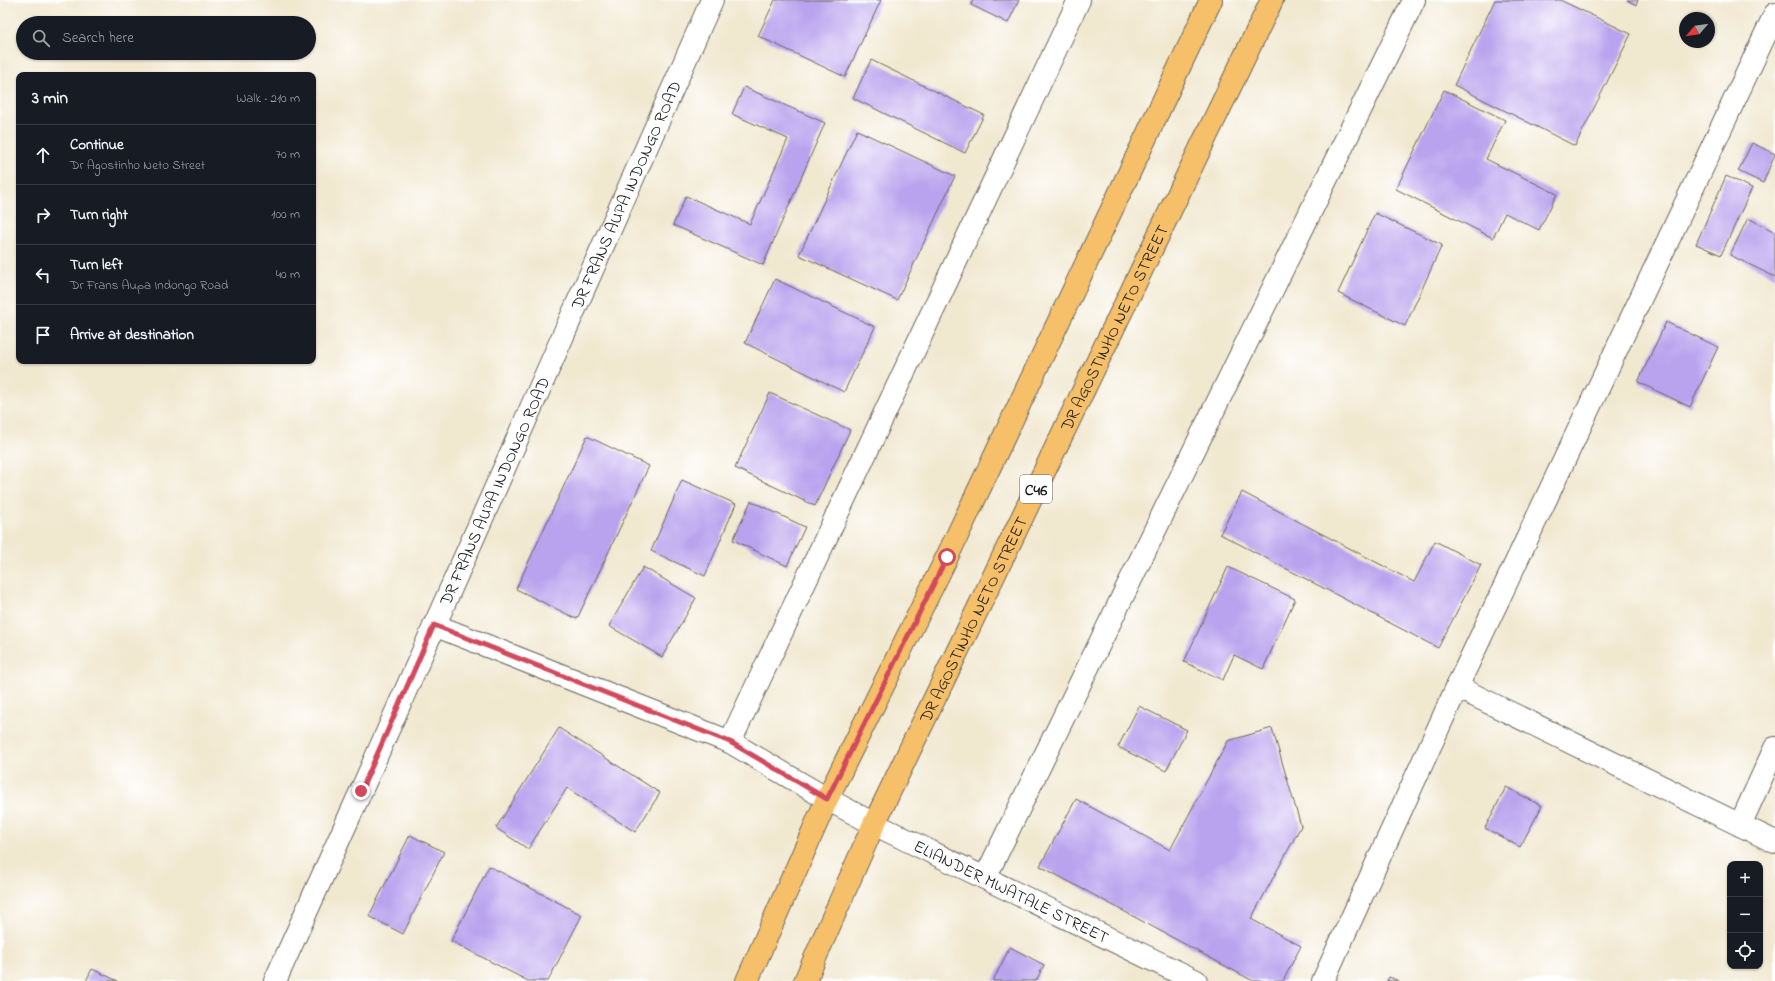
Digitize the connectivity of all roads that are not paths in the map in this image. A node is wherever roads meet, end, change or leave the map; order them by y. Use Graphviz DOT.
graph roads {
  1 [pos="712,0"];
  2 [pos="1079,0"];
  3 [pos="1211,0"];
  4 [pos="1272,0"];
  5 [pos="1414,0"];
  6 [pos="1775,14"];
  7 [pos="434,625"];
  8 [pos="1458,687"];
  9 [pos="730,742"];
  10 [pos="1775,748"];
  11 [pos="827,799"];
  12 [pos="874,824"];
  13 [pos="1740,825"];
  14 [pos="1775,842"];
  15 [pos="985,878"];
  16 [pos="275,981"];
  17 [pos="747,981"];
  18 [pos="805,981"];
  19 [pos="1196,981"];
  20 [pos="1323,981"];
  1 -- 7 [label="street, DR FRANS AUPA INDONGO ROAD"];
  2 -- 9 [label="street"];
  3 -- 11 [label="main road"];
  4 -- 12 [label="main road, DR AGOSTINHO NETO STREET / C46"];
  5 -- 15 [label="street"];
  6 -- 8 [label="street"];
  7 -- 9 [label="street, ELIANDER MWATALE STREET"];
  7 -- 16 [label="street, DR FRANS AUPA INDONGO ROAD"];
  8 -- 13 [label="street"];
  8 -- 20 [label="street"];
  9 -- 11 [label="street, ELIANDER MWATALE STREET"];
  10 -- 13 [label="street"];
  11 -- 12 [label="street, ELIANDER MWATALE STREET"];
  11 -- 17 [label="main road"];
  12 -- 15 [label="street, ELIANDER MWATALE STREET"];
  12 -- 18 [label="main road, DR AGOSTINHO NETO STREET / C46"];
  13 -- 14 [label="street"];
  15 -- 19 [label="street, ELIANDER MWATALE STREET"];
}
